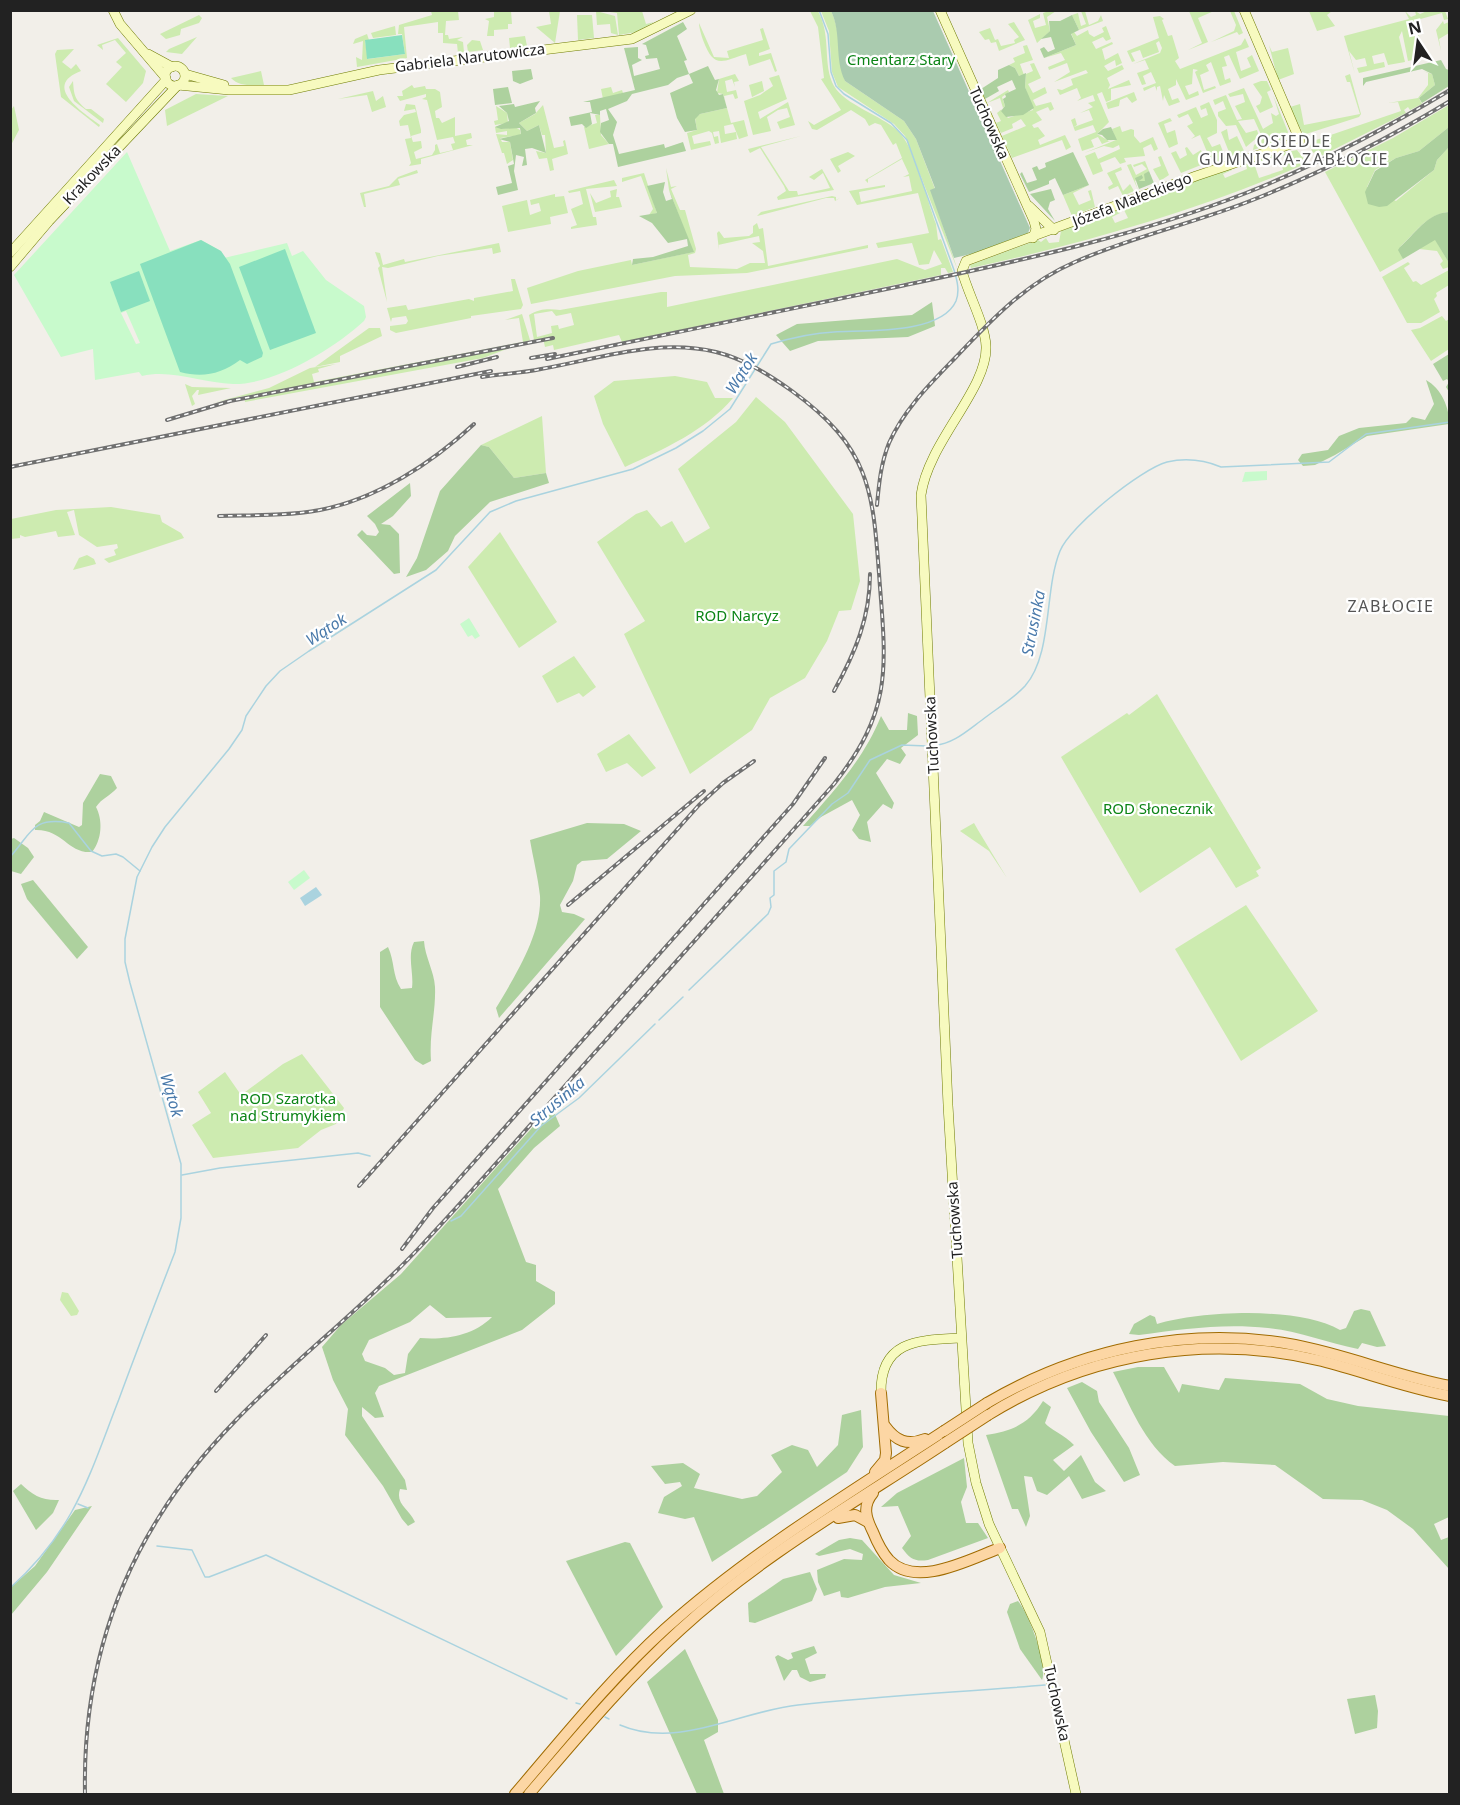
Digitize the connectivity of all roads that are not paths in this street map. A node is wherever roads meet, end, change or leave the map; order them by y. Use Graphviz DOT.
graph roads {
  1 [pos="113,10"];
  2 [pos="691,10"];
  3 [pos="940,10"];
  4 [pos="1244,10"];
  5 [pos="148,54"];
  6 [pos="172,67"];
  7 [pos="184,74"];
  8 [pos="166,79"];
  9 [pos="178,85"];
  10 [pos="243,90"];
  11 [pos="1025,202"];
  12 [pos="1054,230"];
  13 [pos="1032,238"];
  14 [pos="10,253"];
  15 [pos="10,267"];
  16 [pos="961,1338"];
  17 [pos="1449,1386"];
  18 [pos="881,1393"];
  19 [pos="1449,1396"];
  20 [pos="885,1426"];
  21 [pos="944,1431"];
  22 [pos="887,1481"];
  23 [pos="857,1488"];
  24 [pos="868,1522"];
  25 [pos="819,1526"];
  26 [pos="1000,1548"];
  27 [pos="515,1794"];
  28 [pos="529,1794"];
  29 [pos="1076,1794"];
  1 -- 5 [label="street"];
  2 -- 10 [label="street, Gabriela Narutowicza"];
  3 -- 11 [label="street, Tuchowska"];
  4 -- 12 [label="street, Józefa Małeckiego"];
  5 -- 6 [label="street"];
  5 -- 8 [label="street"];
  6 -- 7 [label="street"];
  6 -- 8 [label="street"];
  7 -- 9 [label="street"];
  7 -- 10 [label="street, Gabriela Narutowicza"];
  8 -- 9 [label="street"];
  8 -- 14 [label="street, Krakowska"];
  9 -- 10 [label="street, Gabriela Narutowicza"];
  9 -- 15 [label="street, Krakowska"];
  11 -- 12 [label="street, Tuchowska"];
  11 -- 13 [label="street, Tuchowska"];
  12 -- 13 [label="street, Józefa Małeckiego"];
  13 -- 16 [label="street, Tuchowska"];
  16 -- 18 [label="street"];
  16 -- 26 [label="street, Tuchowska"];
  17 -- 21 [label="main road, bridge"];
  18 -- 20 [label="main road"];
  19 -- 22 [label="main road, bridge"];
  20 -- 21 [label="main road"];
  20 -- 23 [label="main road"];
  21 -- 23 [label="main road"];
  22 -- 24 [label="main road"];
  22 -- 25 [label="main road"];
  23 -- 27 [label="main road"];
  24 -- 25 [label="main road"];
  24 -- 26 [label="main road"];
  25 -- 28 [label="main road"];
  26 -- 29 [label="street, Tuchowska"];
}
